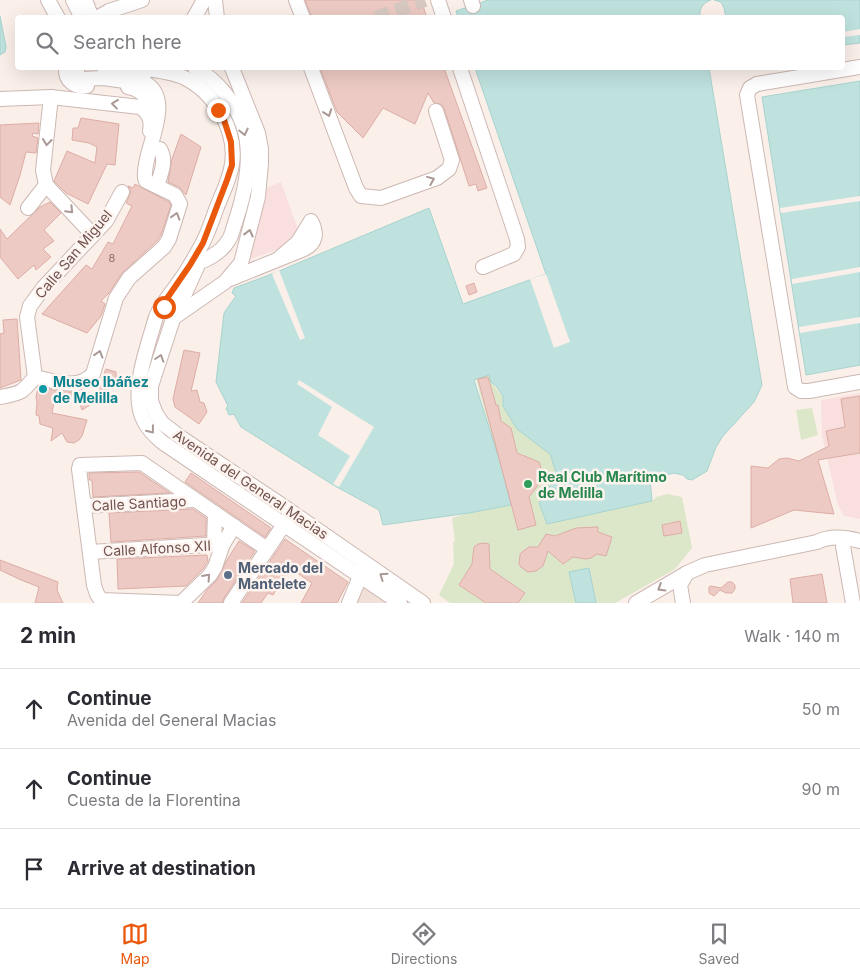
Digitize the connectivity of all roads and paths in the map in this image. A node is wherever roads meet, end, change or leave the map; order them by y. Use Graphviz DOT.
graph roads {
  1 [pos="42,0"];
  2 [pos="48,0"];
  3 [pos="73,0"];
  4 [pos="85,0"];
  5 [pos="142,0"];
  6 [pos="148,0"];
  7 [pos="204,0"];
  8 [pos="215,0"];
  9 [pos="288,0"];
  10 [pos="296,0"];
  11 [pos="438,0"];
  12 [pos="50,15"];
  13 [pos="56,15"];
  14 [pos="80,15"];
  15 [pos="90,15"];
  16 [pos="102,15"];
  17 [pos="130,15"];
  18 [pos="196,15"];
  19 [pos="217,15"];
  20 [pos="293,15"];
  21 [pos="301,15"];
  22 [pos="443,15"];
  23 [pos="860,67"];
  24 [pos="845,69"];
  25 [pos="66,70"];
  26 [pos="77,70"];
  27 [pos="117,70"];
  28 [pos="155,70"];
  29 [pos="197,70"];
  30 [pos="233,70"];
  31 [pos="312,70"];
  32 [pos="461,70"];
  33 [pos="842,70"];
  34 [pos="150,95"];
  35 [pos="52,98"];
  36 [pos="0,99"];
  37 [pos="436,111"];
  38 [pos="160,149"];
  39 [pos="144,175"];
  40 [pos="227,180"];
  41 [pos="46,186"];
  42 [pos="157,186"];
  43 [pos="122,192"];
  44 [pos="28,208"];
  45 [pos="311,221"];
  46 [pos="234,226"];
  47 [pos="93,235"];
  48 [pos="242,260"];
  49 [pos="195,264"];
  50 [pos="483,266"];
  51 [pos="258,268"];
  52 [pos="225,282"];
  53 [pos="158,313"];
  54 [pos="173,320"];
  55 [pos="34,377"];
  56 [pos="860,382"];
  57 [pos="0,397"];
  58 [pos="194,500"];
  59 [pos="84,506"];
  60 [pos="292,512"];
  61 [pos="215,513"];
  62 [pos="284,525"];
  63 [pos="234,526"];
  64 [pos="860,541"];
  65 [pos="817,542"];
  66 [pos="219,544"];
  67 [pos="843,546"];
  68 [pos="860,547"];
  69 [pos="267,549"];
  70 [pos="90,552"];
  71 [pos="363,569"];
  72 [pos="687,573"];
  73 [pos="181,603"];
  74 [pos="231,603"];
  75 [pos="349,603"];
  76 [pos="400,603"];
  77 [pos="423,603"];
  78 [pos="636,603"];
  79 [pos="683,603"];
  80 [pos="853,603"];
  1 -- 12 [label="street"];
  2 -- 13 [label="street"];
  3 -- 14 [label="street"];
  4 -- 15 [label="street"];
  5 -- 16 [label="street"];
  6 -- 17 [label="street"];
  7 -- 18 [label="street"];
  8 -- 19 [label="street"];
  9 -- 20 [label="street"];
  10 -- 21 [label="street"];
  11 -- 22 [label="street"];
  23 -- 24 [label="street"];
  25 -- 34 [label="street"];
  26 -- 34 [label="street"];
  27 -- 40 [label="street"];
  28 -- 40 [label="street"];
  29 -- 46 [label="street, one-way"];
  48 -- 30 [label="street, one-way"];
  31 -- 37 [label="street, one-way"];
  32 -- 50 [label="street"];
  33 -- 56 [label="street"];
  34 -- 39 [label="street"];
  35 -- 36 [label="street"];
  39 -- 35 [label="street, one-way"];
  35 -- 41 [label="street, one-way"];
  38 -- 42 [label="street"];
  39 -- 42 [label="street"];
  40 -- 49 [label="street, Avenida del General Macias"];
  41 -- 44 [label="street"];
  41 -- 47 [label="street, one-way"];
  55 -- 42 [label="street, one-way"];
  43 -- 47 [label="street, Calle San Miguel"];
  45 -- 51 [label="street"];
  46 -- 48 [label="street"];
  46 -- 49 [label="street"];
  47 -- 55 [label="street, Calle San Miguel"];
  48 -- 51 [label="street"];
  48 -- 52 [label="street"];
  49 -- 53 [label="street, Avenida del General Macias"];
  49 -- 54 [label="street, Avenida del General Macias"];
  51 -- 52 [label="street"];
  52 -- 54 [label="street"];
  53 -- 54 [label="street"];
  53 -- 62 [label="street, Avenida del General Macias, one-way"];
  60 -- 54 [label="street, Avenida del General Macias, one-way"];
  55 -- 57 [label="street"];
  58 -- 59 [label="street, Calle Santiago"];
  58 -- 59 [label="street"];
  58 -- 61 [label="street"];
  59 -- 70 [label="street"];
  60 -- 62 [label="street"];
  60 -- 71 [label="street, Avenida del General Macias"];
  61 -- 63 [label="street"];
  61 -- 66 [label="street"];
  62 -- 69 [label="street"];
  62 -- 71 [label="street, Avenida del General Macias"];
  63 -- 66 [label="street"];
  63 -- 69 [label="street"];
  64 -- 65 [label="street"];
  65 -- 67 [label="street"];
  65 -- 72 [label="street"];
  66 -- 70 [label="street, Calle Alfonso XII"];
  73 -- 66 [label="street, one-way"];
  67 -- 68 [label="street"];
  67 -- 80 [label="street"];
  69 -- 74 [label="street"];
  70 -- 73 [label="street"];
  71 -- 75 [label="street"];
  71 -- 76 [label="street, Avenida del General Macias"];
  77 -- 71 [label="street, Avenida del General Macias, one-way"];
  72 -- 78 [label="street, one-way"];
  72 -- 79 [label="street"];
}
